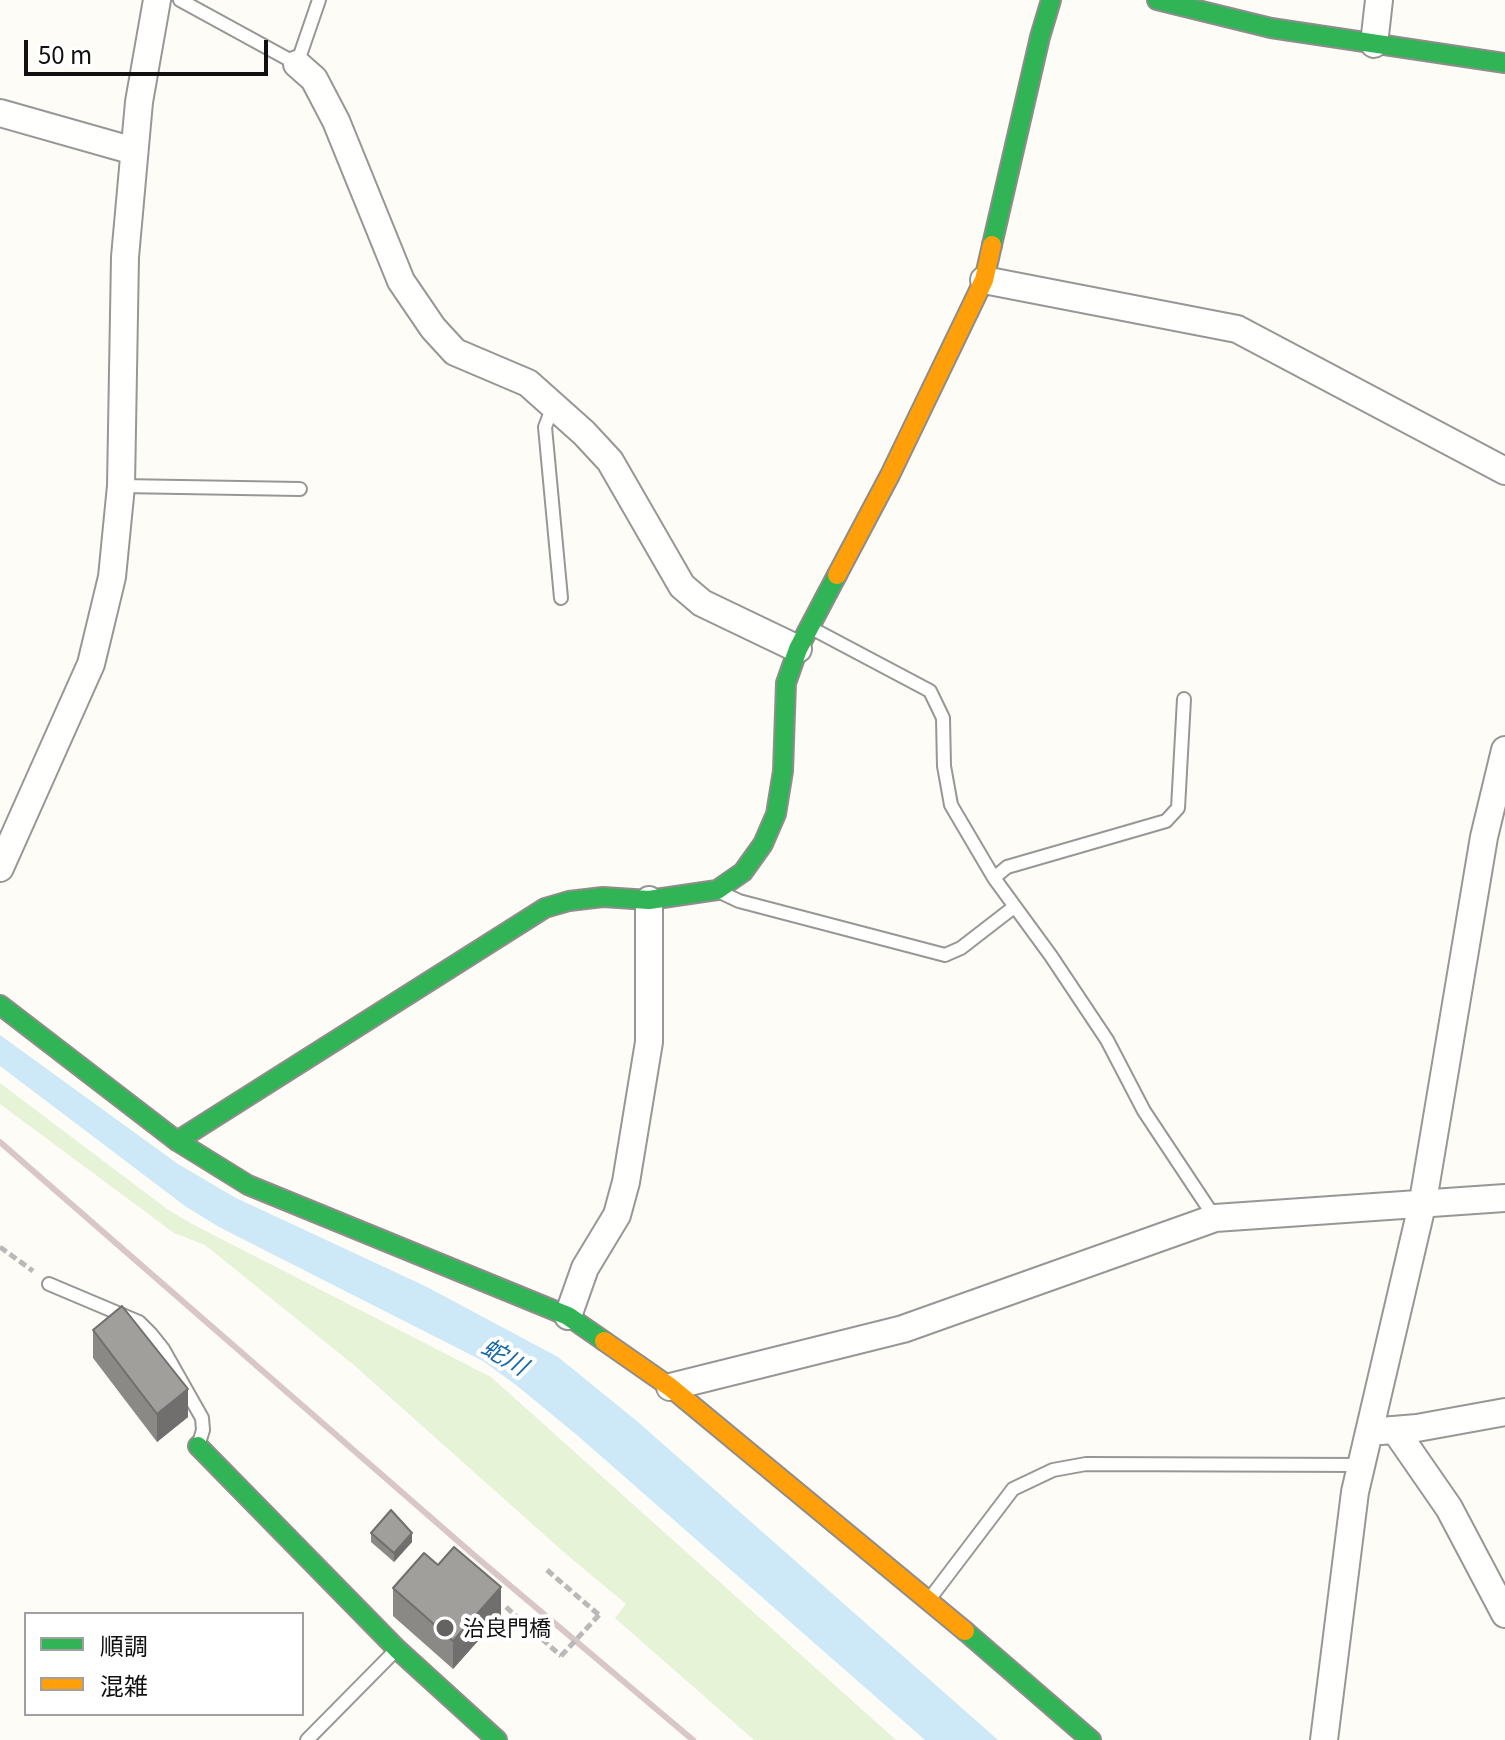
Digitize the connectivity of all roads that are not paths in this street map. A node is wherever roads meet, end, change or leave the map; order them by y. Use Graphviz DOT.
graph roads {
  1 [pos="157,0"];
  2 [pos="180,0"];
  3 [pos="319,0"];
  4 [pos="1051,0"];
  5 [pos="1157,0"];
  6 [pos="1379,0"];
  7 [pos="1186,4"];
  8 [pos="1374,44"];
  9 [pos="1505,63"];
  10 [pos="297,64"];
  11 [pos="0,113"];
  12 [pos="134,151"];
  13 [pos="984,280"];
  14 [pos="554,403"];
  15 [pos="1505,471"];
  16 [pos="121,486"];
  17 [pos="300,489"];
  18 [pos="561,598"];
  19 [pos="804,638"];
  20 [pos="1184,699"];
  21 [pos="1505,750"];
  22 [pos="1495,835"];
  23 [pos="0,868"];
  24 [pos="994,878"];
  25 [pos="717,890"];
  26 [pos="649,900"];
  27 [pos="1014,907"];
  28 [pos="0,1005"];
  29 [pos="177,1141"];
  30 [pos="1505,1198"];
  31 [pos="1423,1201"];
  32 [pos="1215,1218"];
  33 [pos="49,1284"];
  34 [pos="568,1316"];
  35 [pos="670,1387"];
  36 [pos="1505,1412"];
  37 [pos="1382,1431"];
  38 [pos="198,1446"];
  39 [pos="1362,1465"];
  40 [pos="929,1600"];
  41 [pos="1505,1614"];
  42 [pos="397,1649"];
  43 [pos="493,1739"];
  44 [pos="307,1740"];
  45 [pos="1091,1740"];
  46 [pos="1324,1740"];
  1 -- 12 [label="street"];
  2 -- 10 [label="lane"];
  3 -- 10 [label="lane"];
  4 -- 13 [label="street"];
  5 -- 7 [label="street"];
  6 -- 8 [label="street"];
  7 -- 8 [label="street"];
  8 -- 9 [label="street"];
  10 -- 14 [label="street"];
  11 -- 12 [label="street"];
  12 -- 16 [label="street"];
  13 -- 15 [label="street"];
  13 -- 19 [label="street"];
  14 -- 18 [label="lane"];
  14 -- 19 [label="street"];
  16 -- 17 [label="lane"];
  16 -- 23 [label="street"];
  19 -- 24 [label="lane"];
  19 -- 25 [label="street"];
  20 -- 24 [label="lane"];
  21 -- 22 [label="street"];
  22 -- 31 [label="street"];
  24 -- 27 [label="lane"];
  25 -- 26 [label="street"];
  25 -- 27 [label="lane"];
  26 -- 29 [label="street"];
  26 -- 34 [label="street"];
  27 -- 32 [label="lane"];
  28 -- 29 [label="street"];
  29 -- 34 [label="street"];
  30 -- 31 [label="street"];
  31 -- 32 [label="street"];
  31 -- 37 [label="street"];
  32 -- 35 [label="street"];
  33 -- 38 [label="lane"];
  34 -- 35 [label="street"];
  35 -- 40 [label="street"];
  36 -- 37 [label="street"];
  37 -- 39 [label="street"];
  37 -- 41 [label="street"];
  38 -- 42 [label="street"];
  39 -- 40 [label="lane"];
  39 -- 46 [label="street"];
  40 -- 45 [label="street"];
  42 -- 43 [label="street"];
  42 -- 44 [label="lane"];
}
